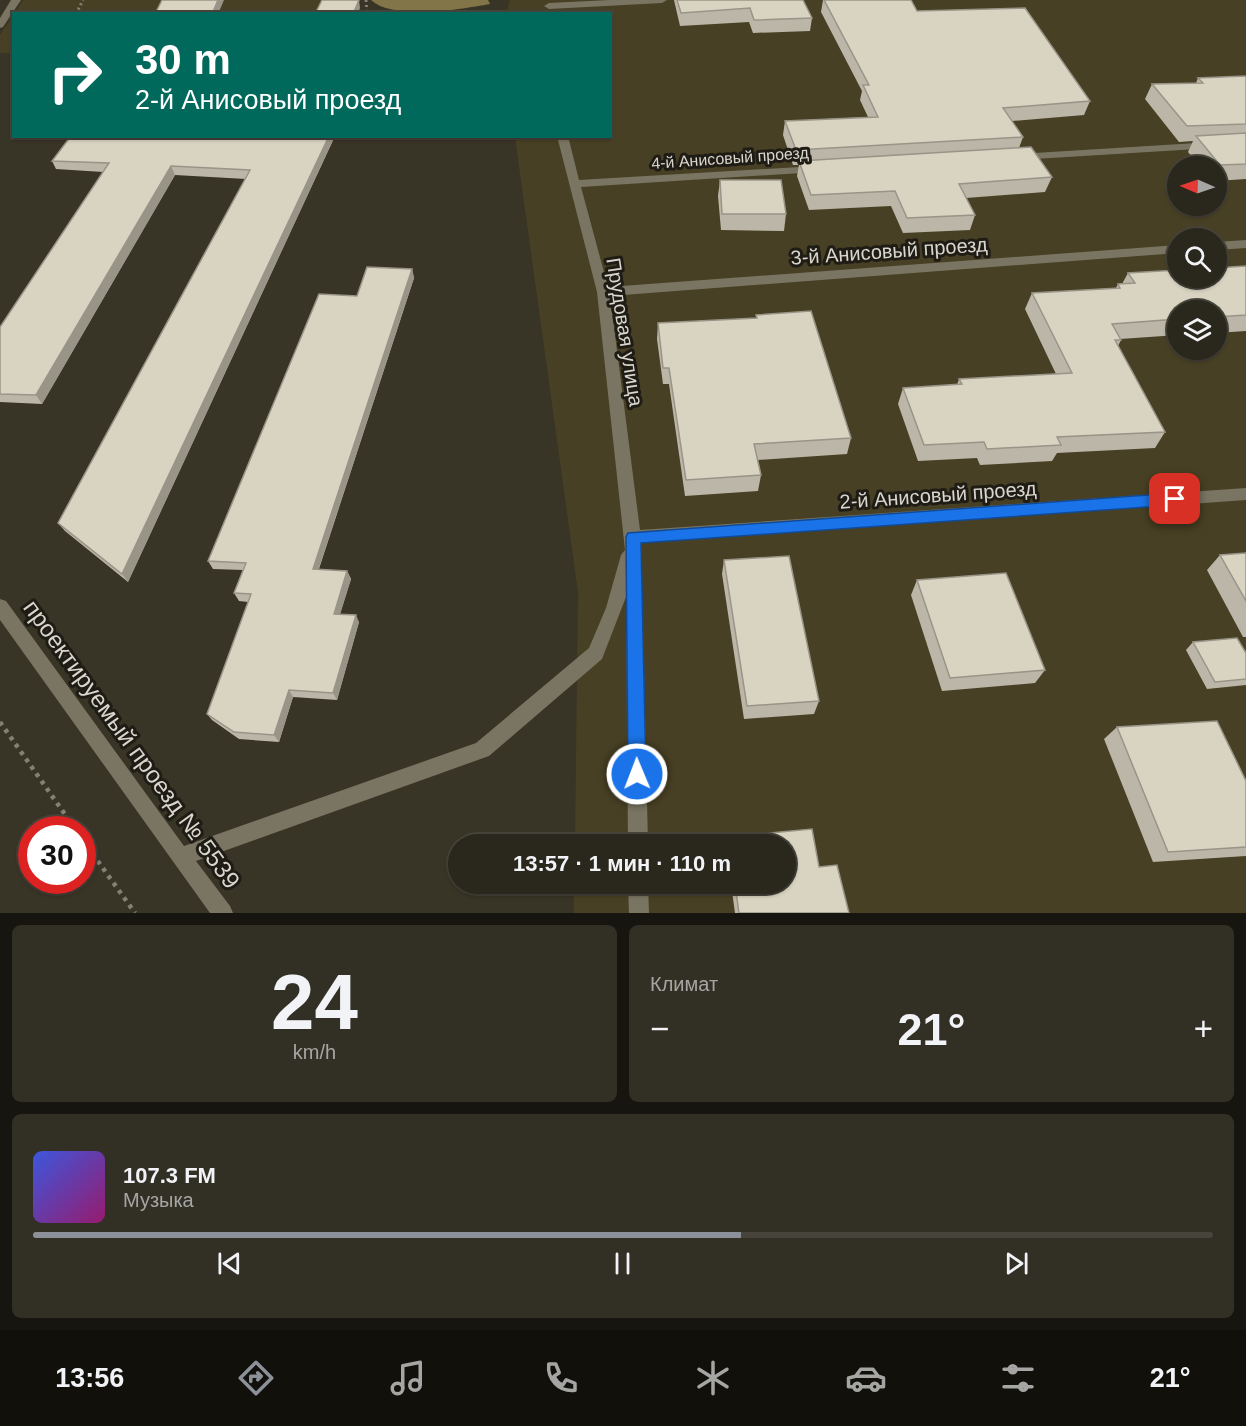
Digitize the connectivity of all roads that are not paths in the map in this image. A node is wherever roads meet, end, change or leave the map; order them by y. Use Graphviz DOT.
graph roads {
  1 [pos="16,0"];
  2 [pos="662,0"];
  3 [pos="549,6"];
  4 [pos="0,25"];
  5 [pos="563,138"];
  6 [pos="1246,142"];
  7 [pos="1011,157"];
  8 [pos="834,168"];
  9 [pos="575,184"];
  10 [pos="1246,244"];
  11 [pos="1227,245"];
  12 [pos="1167,250"];
  13 [pos="603,292"];
  14 [pos="1246,494"];
  15 [pos="633,537"];
  16 [pos="0,606"];
  17 [pos="638,834"];
  18 [pos="180,857"];
  19 [pos="638,894"];
  20 [pos="223,913"];
  21 [pos="639,913"];
  1 -- 4 [label="street"];
  2 -- 3 [label="street"];
  5 -- 9 [label="street, Прудовая улица"];
  6 -- 7 [label="street"];
  8 -- 9 [label="street, 4-й Анисовый проезд"];
  9 -- 13 [label="street, Прудовая улица"];
  10 -- 11 [label="street"];
  12 -- 13 [label="street, 3-й Анисовый проезд"];
  13 -- 15 [label="street, Прудовая улица"];
  14 -- 15 [label="street, 2-й Анисовый проезд"];
  15 -- 17 [label="street, Прудовая улица"];
  15 -- 18 [label="street"];
  16 -- 18 [label="street, проектируемый проезд № 5539"];
  18 -- 20 [label="street, проектируемый проезд № 5539"];
  19 -- 21 [label="street"];
}
